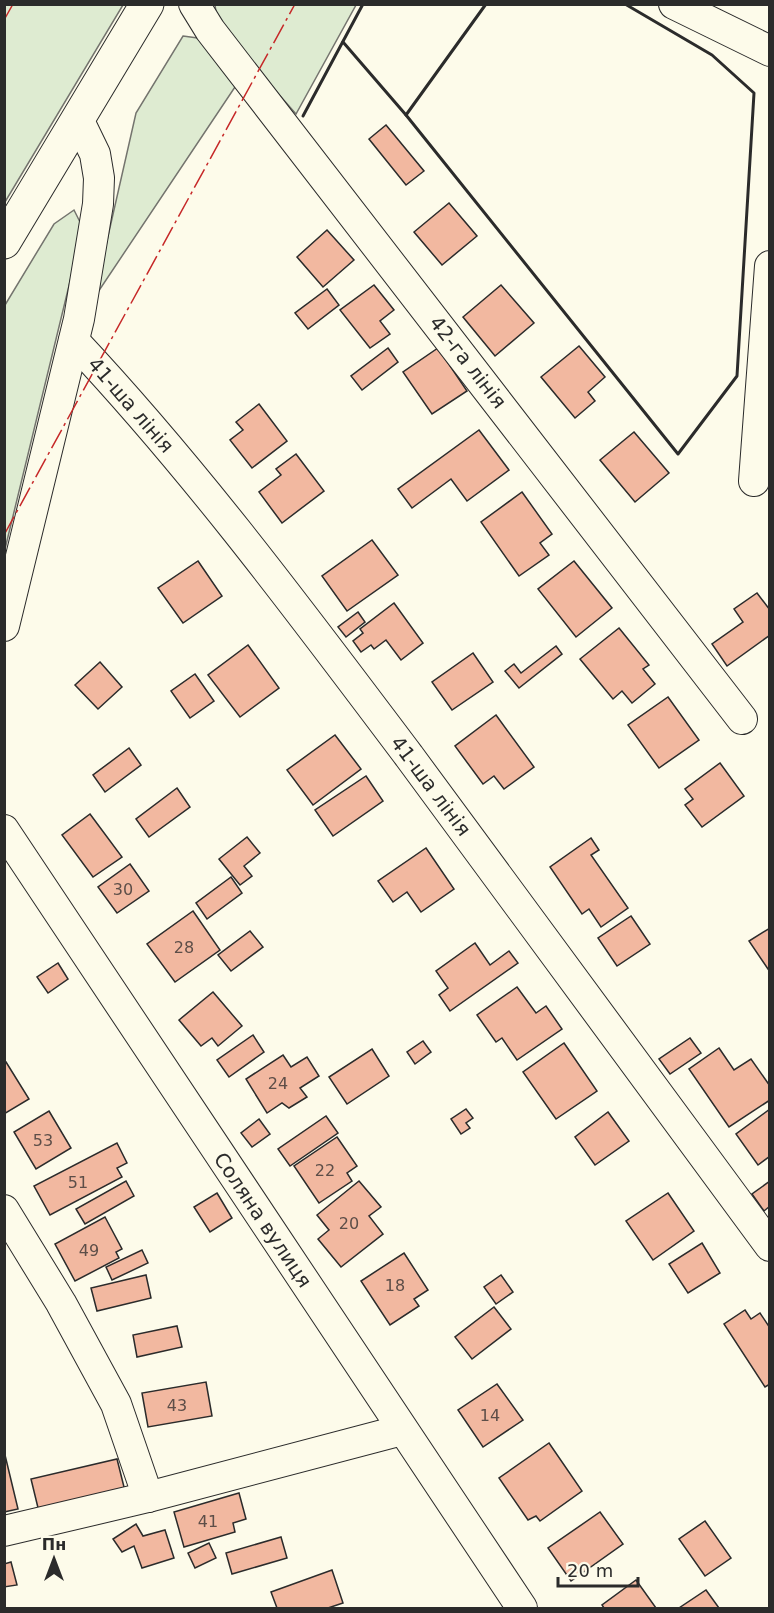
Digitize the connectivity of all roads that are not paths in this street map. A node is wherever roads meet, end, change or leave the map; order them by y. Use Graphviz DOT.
graph roads {
  1 [pos="147,4"];
  2 [pos="194,4"];
  3 [pos="674,4"];
  4 [pos="770,51"];
  5 [pos="79,121"];
  6 [pos="4,242"];
  7 [pos="770,266"];
  8 [pos="74,341"];
  9 [pos="754,481"];
  10 [pos="4,626"];
  11 [pos="742,719"];
  12 [pos="4,830"];
  13 [pos="4,1210"];
  14 [pos="770,1246"];
  15 [pos="402,1430"];
  16 [pos="148,1497"];
  17 [pos="4,1531"];
  18 [pos="522,1608"];
  1 -- 5 [label="highway"];
  2 -- 11 [label="street, 42-га лінія"];
  3 -- 4 [label="street"];
  5 -- 6 [label="highway"];
  5 -- 8 [label="street"];
  7 -- 9 [label="street"];
  8 -- 10 [label="street"];
  8 -- 14 [label="street, 41-ша лінія"];
  12 -- 15 [label="street, Соляна вулиця"];
  13 -- 16 [label="street"];
  15 -- 16 [label="street"];
  15 -- 18 [label="street, Соляна вулиця"];
  16 -- 17 [label="street"];
}
